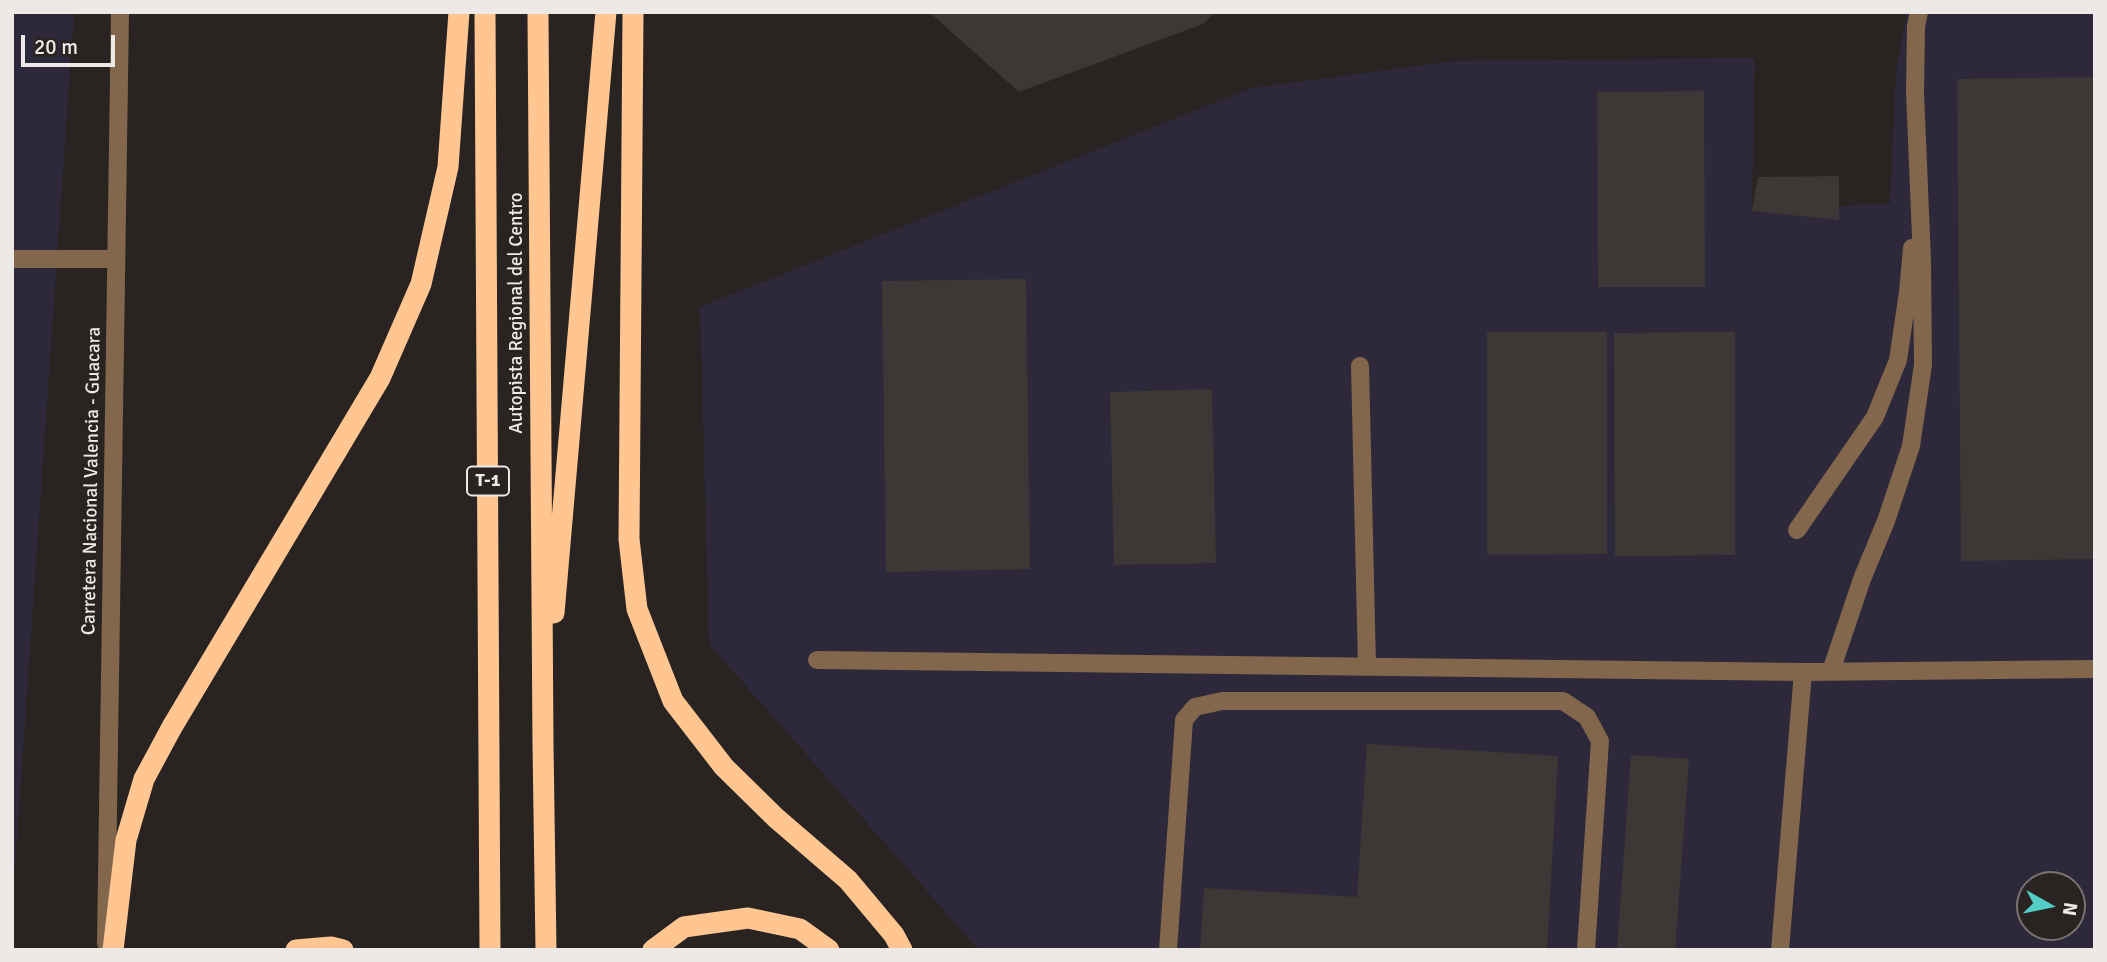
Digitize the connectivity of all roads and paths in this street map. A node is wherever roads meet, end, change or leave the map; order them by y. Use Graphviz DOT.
graph roads {
  1 [pos="120,12"];
  2 [pos="459,12"];
  3 [pos="485,12"];
  4 [pos="538,12"];
  5 [pos="606,12"];
  6 [pos="633,12"];
  7 [pos="1919,12"];
  8 [pos="1918,171"];
  9 [pos="12,259"];
  10 [pos="116,259"];
  11 [pos="1360,366"];
  12 [pos="1797,530"];
  13 [pos="817,660"];
  14 [pos="1367,667"];
  15 [pos="2095,669"];
  16 [pos="1831,671"];
  17 [pos="1803,672"];
  18 [pos="543,744"];
  19 [pos="106,950"];
  20 [pos="113,950"];
  21 [pos="296,950"];
  22 [pos="343,950"];
  23 [pos="490,950"];
  24 [pos="546,950"];
  25 [pos="653,950"];
  26 [pos="829,950"];
  27 [pos="902,950"];
  28 [pos="1168,950"];
  29 [pos="1586,950"];
  30 [pos="1780,950"];
  1 -- 10 [label="street, Carretera Nacional Valencia - Guacara"];
  2 -- 20 [label="highway"];
  3 -- 23 [label="highway, Autopista Regional del Centro / T-1"];
  4 -- 18 [label="highway, Autopista Regional del Centro"];
  5 -- 18 [label="highway"];
  6 -- 27 [label="highway"];
  7 -- 8 [label="street"];
  8 -- 12 [label="street"];
  8 -- 16 [label="street"];
  9 -- 10 [label="street"];
  10 -- 19 [label="street, Carretera Nacional Valencia - Guacara"];
  11 -- 14 [label="street"];
  13 -- 14 [label="street"];
  14 -- 17 [label="street"];
  15 -- 16 [label="street"];
  16 -- 17 [label="street"];
  17 -- 30 [label="street"];
  18 -- 24 [label="highway, Autopista Regional del Centro"];
  21 -- 22 [label="highway"];
  25 -- 26 [label="highway"];
  28 -- 29 [label="street"];
}
